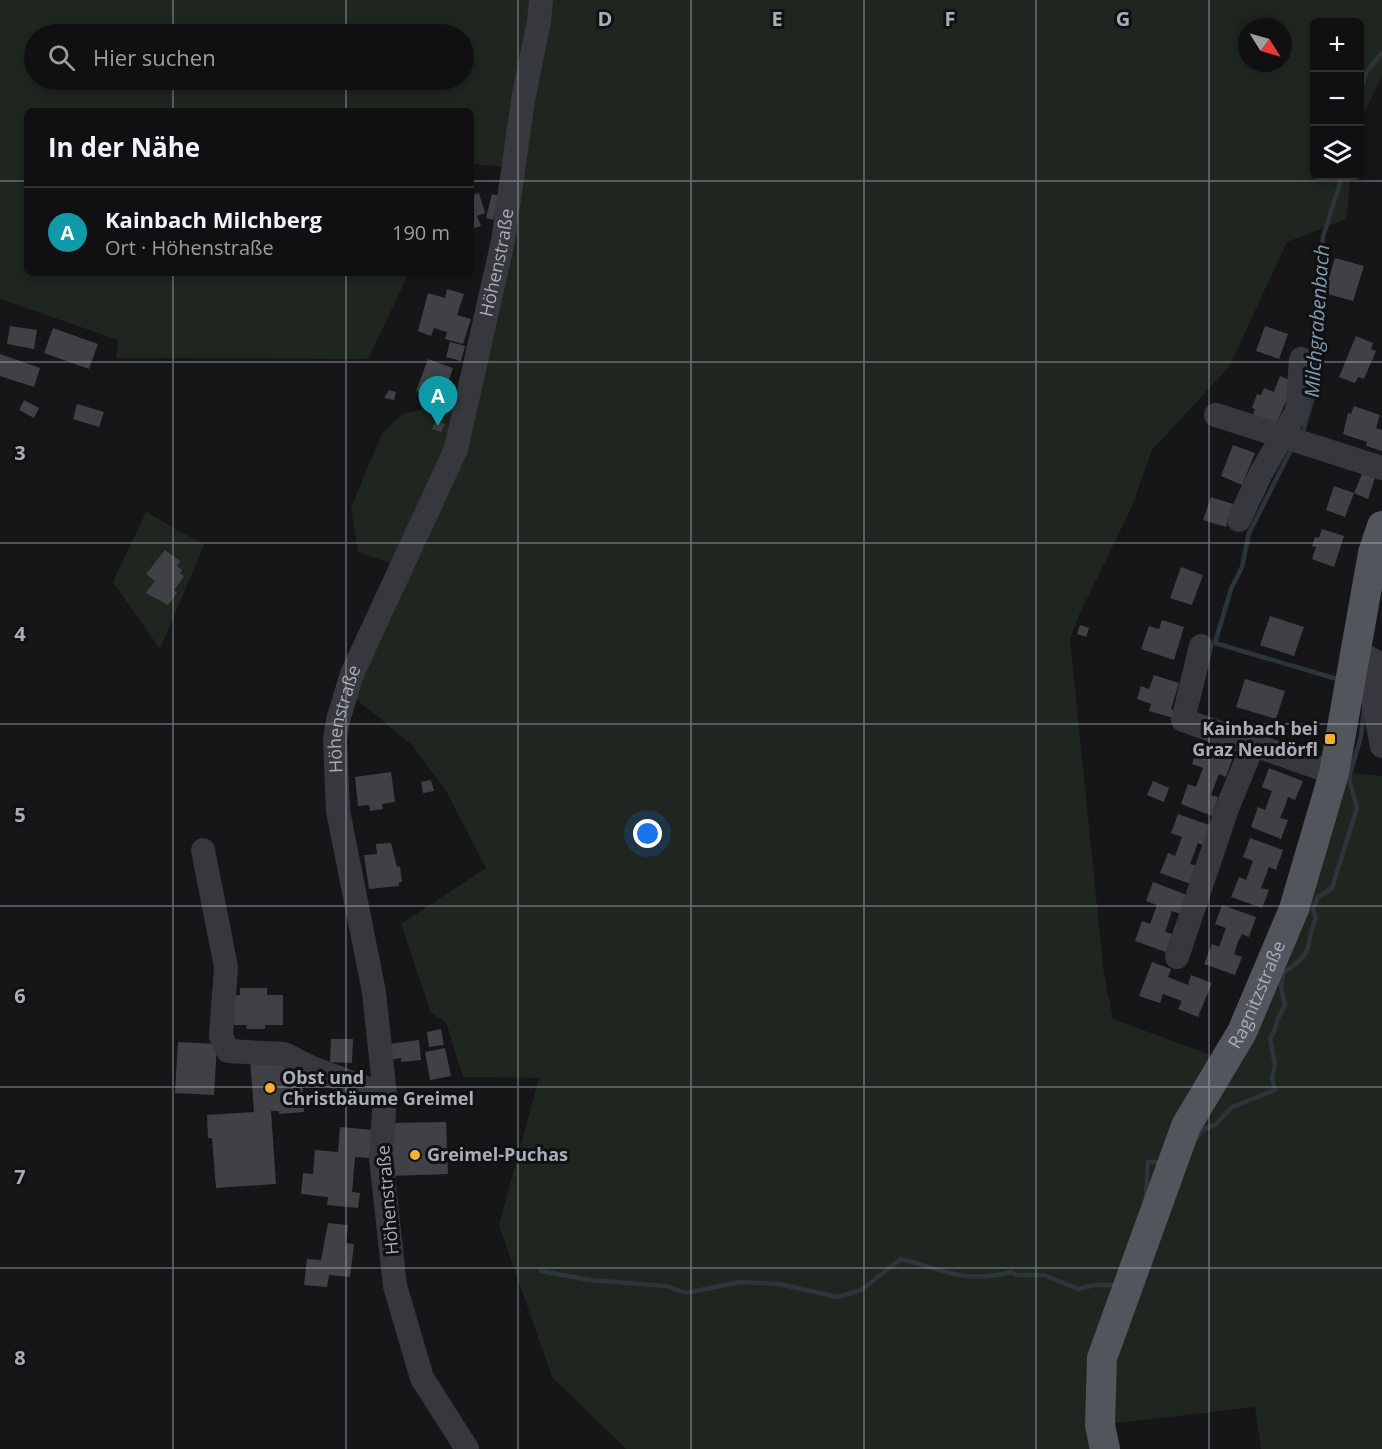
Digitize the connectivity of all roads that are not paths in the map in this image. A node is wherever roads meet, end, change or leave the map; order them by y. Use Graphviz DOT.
graph roads {
  1 [pos="541,0"];
  2 [pos="1301,359"];
  3 [pos="1216,415"];
  4 [pos="1281,436"];
  5 [pos="1382,468"];
  6 [pos="1239,520"];
  7 [pos="1382,526"];
  8 [pos="1201,646"];
  9 [pos="1354,659"];
  10 [pos="1382,665"];
  11 [pos="1382,678"];
  12 [pos="1253,745"];
  13 [pos="1382,746"];
  14 [pos="1334,773"];
  15 [pos="203,850"];
  16 [pos="1178,957"];
  17 [pos="385,1095"];
  18 [pos="467,1449"];
  19 [pos="1105,1449"];
  1 -- 17 [label="street, Höhenstraße"];
  2 -- 4 [label="street"];
  3 -- 4 [label="street"];
  4 -- 5 [label="street"];
  4 -- 6 [label="street"];
  7 -- 9 [label="main road, Ragnitzstraße"];
  8 -- 12 [label="street"];
  9 -- 10 [label="street"];
  9 -- 11 [label="street"];
  9 -- 13 [label="street"];
  9 -- 14 [label="main road, Ragnitzstraße"];
  12 -- 14 [label="street"];
  12 -- 16 [label="street"];
  14 -- 19 [label="main road, Ragnitzstraße"];
  15 -- 17 [label="street"];
  17 -- 18 [label="street, Höhenstraße"];
}
